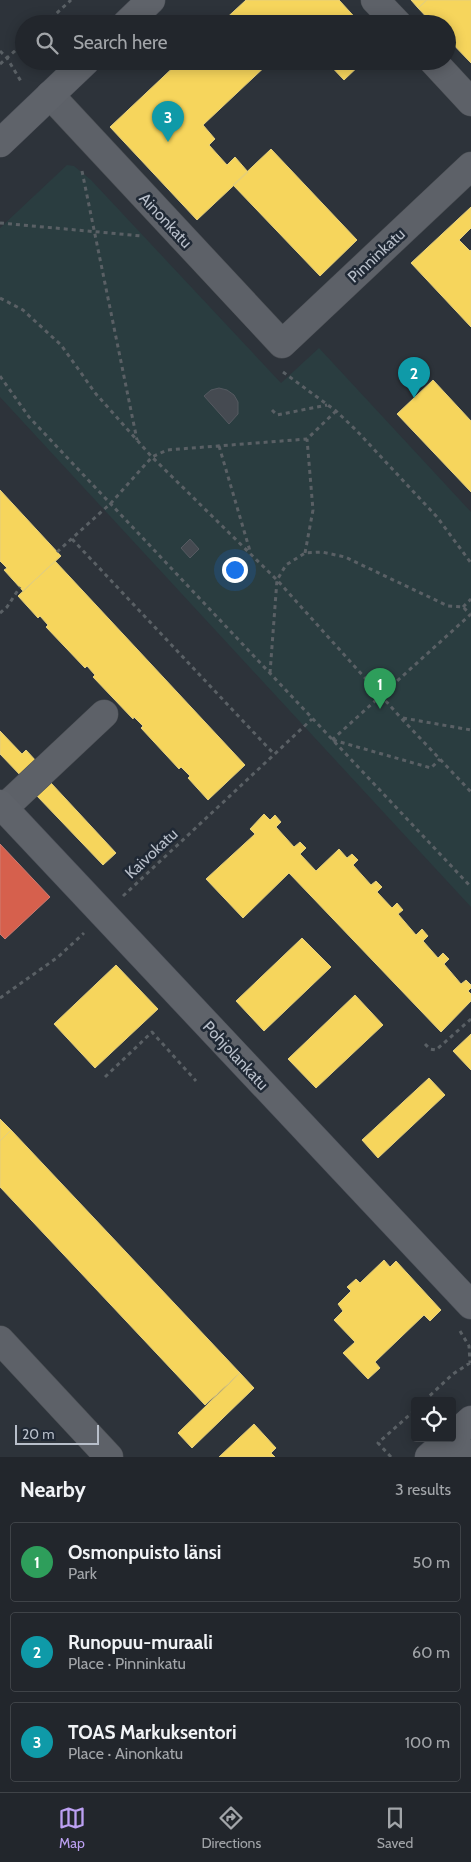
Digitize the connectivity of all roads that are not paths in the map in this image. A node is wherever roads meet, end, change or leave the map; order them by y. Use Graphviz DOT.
graph roads {
  1 [pos="151,0"];
  2 [pos="376,0"];
  3 [pos="135,15"];
  4 [pos="390,15"];
  5 [pos="76,70"];
  6 [pos="441,70"];
  7 [pos="50,95"];
  8 [pos="471,102"];
  9 [pos="0,143"];
  10 [pos="471,166"];
  11 [pos="282,344"];
  12 [pos="104,714"];
  13 [pos="2,806"];
  14 [pos="471,1305"];
  15 [pos="0,1340"];
  16 [pos="471,1420"];
  17 [pos="456,1434"];
  18 [pos="447,1442"];
  19 [pos="454,1442"];
  20 [pos="109,1457"];
  21 [pos="430,1457"];
  22 [pos="467,1457"];
  1 -- 3 [label="main road"];
  2 -- 4 [label="street"];
  5 -- 7 [label="main road"];
  6 -- 8 [label="street"];
  7 -- 9 [label="main road"];
  7 -- 11 [label="street, Ainonkatu"];
  10 -- 11 [label="street, Pinninkatu"];
  12 -- 13 [label="street"];
  13 -- 14 [label="main road, Pohjolankatu"];
  15 -- 20 [label="street"];
  16 -- 17 [label="main road"];
  18 -- 21 [label="main road"];
  19 -- 22 [label="main road"];
}
